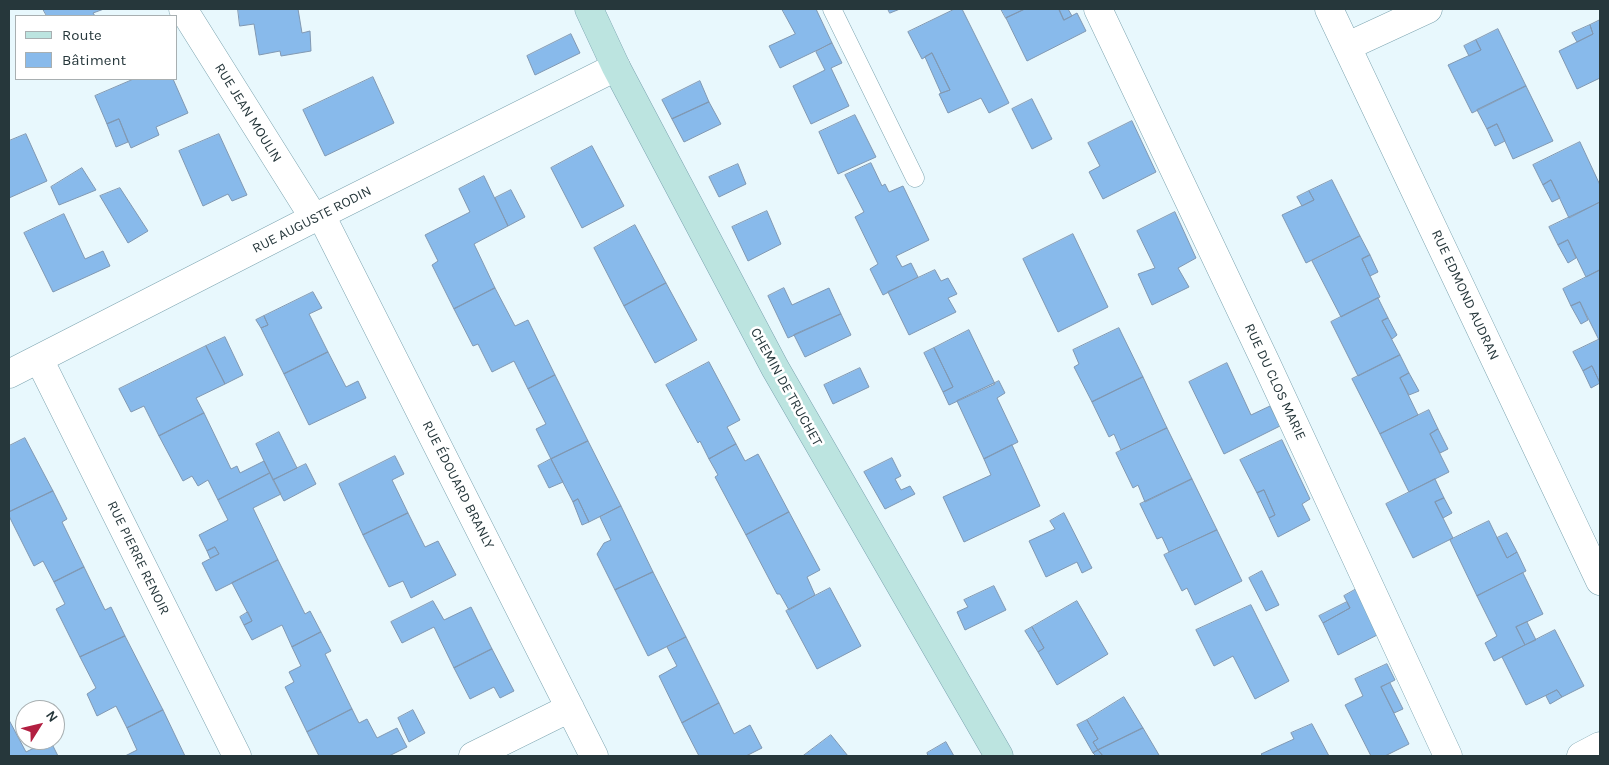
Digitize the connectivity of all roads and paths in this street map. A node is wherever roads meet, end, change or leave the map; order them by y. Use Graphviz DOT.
graph roads {
  1 [pos="182,9"];
  2 [pos="589,9"];
  3 [pos="832,9"];
  4 [pos="1098,9"];
  5 [pos="1329,9"];
  6 [pos="1428,9"];
  7 [pos="1348,46"];
  8 [pos="616,67"];
  9 [pos="915,178"];
  10 [pos="318,216"];
  11 [pos="39,359"];
  12 [pos="9,374"];
  13 [pos="1597,564"];
  14 [pos="570,708"];
  15 [pos="1600,746"];
  16 [pos="237,756"];
  17 [pos="473,756"];
  18 [pos="594,756"];
  19 [pos="999,756"];
  20 [pos="1448,756"];
  21 [pos="1581,756"];
  1 -- 10 [label="street, RUE JEAN MOULIN"];
  2 -- 8 [label="main road, CHEMIN DE TRUCHET"];
  3 -- 9 [label="lane"];
  4 -- 20 [label="street, RUE DU CLOS MARIE"];
  5 -- 7 [label="street, RUE EDMOND AUDRAN"];
  6 -- 7 [label="street"];
  7 -- 13 [label="street, RUE EDMOND AUDRAN"];
  8 -- 10 [label="street, RUE AUGUSTE RODIN"];
  8 -- 19 [label="main road, CHEMIN DE TRUCHET"];
  10 -- 11 [label="street, RUE AUGUSTE RODIN"];
  10 -- 14 [label="street, RUE ÉDOUARD BRANLY"];
  11 -- 12 [label="street, RUE AUGUSTE RODIN"];
  11 -- 16 [label="street, RUE PIERRE RENOIR"];
  14 -- 17 [label="street"];
  14 -- 18 [label="street, RUE ÉDOUARD BRANLY"];
  15 -- 21 [label="street"];
}
